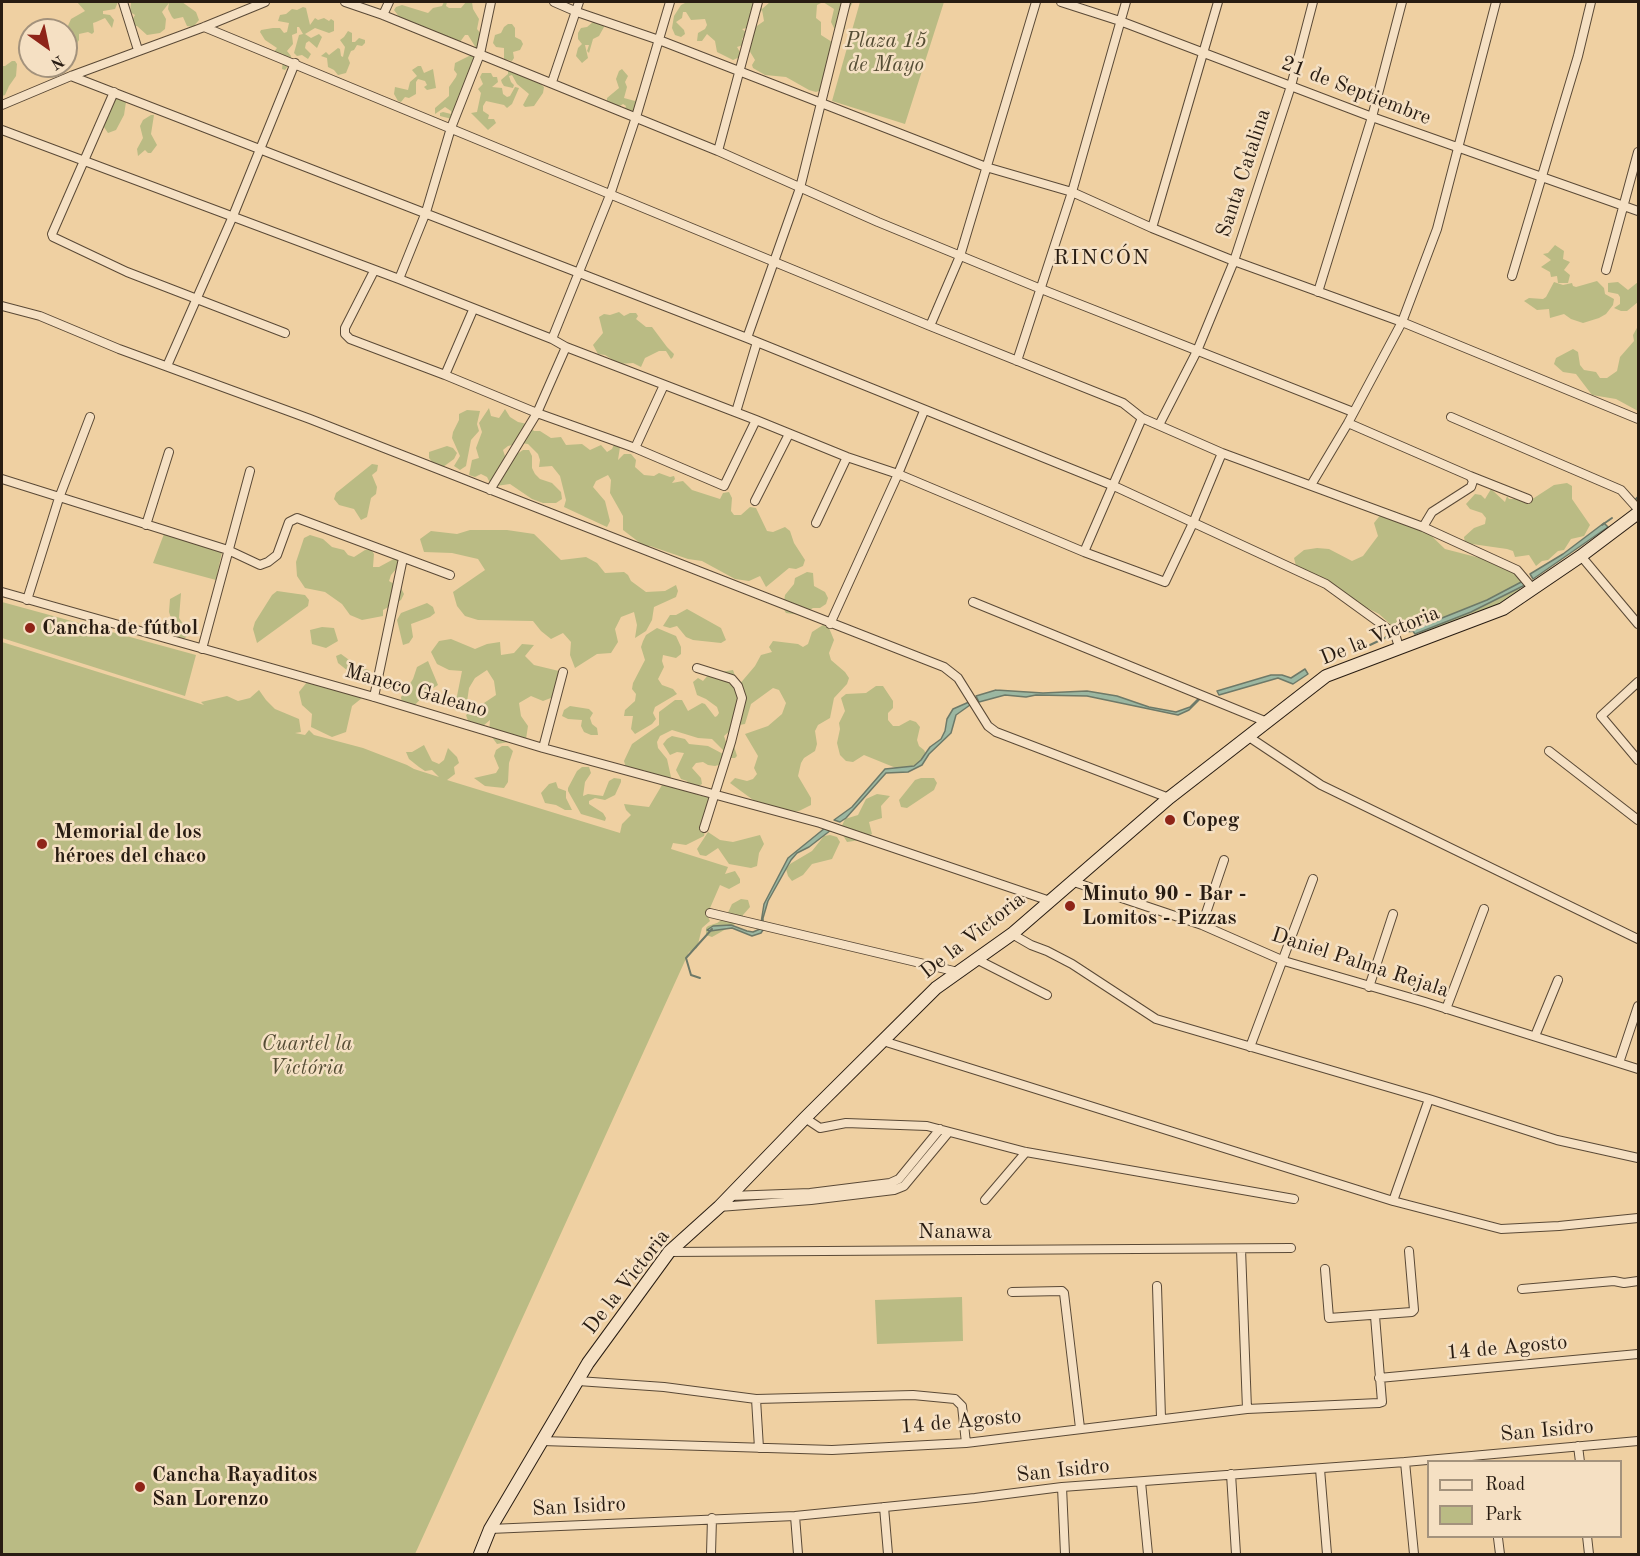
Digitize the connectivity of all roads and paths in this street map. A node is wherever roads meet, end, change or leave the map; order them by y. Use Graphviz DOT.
graph roads {
  1 [pos="123,2"];
  2 [pos="265,2"];
  3 [pos="345,2"];
  4 [pos="389,2"];
  5 [pos="491,2"];
  6 [pos="554,2"];
  7 [pos="579,2"];
  8 [pos="670,2"];
  9 [pos="758,2"];
  10 [pos="846,2"];
  11 [pos="1036,2"];
  12 [pos="1061,2"];
  13 [pos="1126,2"];
  14 [pos="1218,2"];
  15 [pos="1313,2"];
  16 [pos="1402,2"];
  17 [pos="1496,2"];
  18 [pos="1591,2"];
  19 [pos="577,12"];
  20 [pos="383,15"];
  21 [pos="1120,21"];
  22 [pos="204,27"];
  23 [pos="659,40"];
  24 [pos="138,50"];
  25 [pos="1203,52"];
  26 [pos="480,54"];
  27 [pos="295,63"];
  28 [pos="740,71"];
  29 [pos="78,73"];
  30 [pos="66,78"];
  31 [pos="76,78"];
  32 [pos="552,82"];
  33 [pos="1291,86"];
  34 [pos="114,92"];
  35 [pos="820,103"];
  36 [pos="2,105"];
  37 [pos="636,117"];
  38 [pos="1372,117"];
  39 [pos="451,128"];
  40 [pos="2,130"];
  41 [pos="1458,148"];
  42 [pos="261,149"];
  43 [pos="718,151"];
  44 [pos="1638,152"];
  45 [pos="84,160"];
  46 [pos="986,167"];
  47 [pos="1543,177"];
  48 [pos="800,188"];
  49 [pos="1072,192"];
  50 [pos="610,195"];
  51 [pos="1624,206"];
  52 [pos="1638,211"];
  53 [pos="426,212"];
  54 [pos="233,216"];
  55 [pos="1152,228"];
  56 [pos="960,256"];
  57 [pos="1234,261"];
  58 [pos="774,262"];
  59 [pos="1606,270"];
  60 [pos="374,271"];
  61 [pos="578,273"];
  62 [pos="1512,276"];
  63 [pos="399,279"];
  64 [pos="1041,289"];
  65 [pos="1318,291"];
  66 [pos="196,299"];
  67 [pos="2,306"];
  68 [pos="473,310"];
  69 [pos="1402,322"];
  70 [pos="930,326"];
  71 [pos="285,333"];
  72 [pos="747,338"];
  73 [pos="552,339"];
  74 [pos="757,342"];
  75 [pos="566,347"];
  76 [pos="1197,351"];
  77 [pos="1017,361"];
  78 [pos="167,366"];
  79 [pos="445,375"];
  80 [pos="664,385"];
  81 [pos="924,411"];
  82 [pos="736,412"];
  83 [pos="1353,412"];
  84 [pos="537,413"];
  85 [pos="90,417"];
  86 [pos="1451,417"];
  87 [pos="1142,418"];
  88 [pos="1638,419"];
  89 [pos="756,420"];
  90 [pos="1348,423"];
  91 [pos="1158,425"];
  92 [pos="789,434"];
  93 [pos="635,448"];
  94 [pos="169,452"];
  95 [pos="1222,453"];
  96 [pos="847,458"];
  97 [pos="250,471"];
  98 [pos="898,474"];
  99 [pos="1468,476"];
  100 [pos="2,479"];
  101 [pos="1311,485"];
  102 [pos="1114,486"];
  103 [pos="490,490"];
  104 [pos="59,498"];
  105 [pos="1528,499"];
  106 [pos="755,501"];
  107 [pos="1638,511"];
  108 [pos="816,523"];
  109 [pos="1193,524"];
  110 [pos="146,525"];
  111 [pos="1423,527"];
  112 [pos="228,550"];
  113 [pos="1084,552"];
  114 [pos="1581,556"];
  115 [pos="403,558"];
  116 [pos="450,575"];
  117 [pos="1533,589"];
  118 [pos="2,592"];
  119 [pos="27,600"];
  120 [pos="973,602"];
  121 [pos="830,624"];
  122 [pos="1638,624"];
  123 [pos="1399,647"];
  124 [pos="202,649"];
  125 [pos="697,668"];
  126 [pos="563,672"];
  127 [pos="1638,682"];
  128 [pos="374,697"];
  129 [pos="1267,722"];
  130 [pos="1249,737"];
  131 [pos="543,748"];
  132 [pos="1549,751"];
  133 [pos="1638,760"];
  134 [pos="714,795"];
  135 [pos="1169,798"];
  136 [pos="1638,820"];
  137 [pos="704,828"];
  138 [pos="1224,860"];
  139 [pos="1313,879"];
  140 [pos="1074,882"];
  141 [pos="1050,901"];
  142 [pos="1484,909"];
  143 [pos="710,914"];
  144 [pos="1393,914"];
  145 [pos="1202,925"];
  146 [pos="1012,934"];
  147 [pos="1638,939"];
  148 [pos="976,959"];
  149 [pos="1284,961"];
  150 [pos="958,972"];
  151 [pos="1557,980"];
  152 [pos="1369,987"];
  153 [pos="1047,995"];
  154 [pos="1638,1006"];
  155 [pos="1446,1009"];
  156 [pos="1535,1036"];
  157 [pos="882,1041"];
  158 [pos="1250,1047"];
  159 [pos="1619,1063"];
  160 [pos="1638,1069"];
  161 [pos="1429,1099"];
  162 [pos="805,1118"];
  163 [pos="944,1131"];
  164 [pos="1026,1152"];
  165 [pos="1638,1158"];
  166 [pos="901,1183"];
  167 [pos="730,1196"];
  168 [pos="1294,1198"];
  169 [pos="985,1200"];
  170 [pos="1393,1201"];
  171 [pos="719,1207"];
  172 [pos="1638,1218"];
  173 [pos="1291,1248"];
  174 [pos="1241,1249"];
  175 [pos="1409,1251"];
  176 [pos="669,1252"];
  177 [pos="1325,1269"];
  178 [pos="1638,1281"];
  179 [pos="1157,1286"];
  180 [pos="1522,1289"];
  181 [pos="1012,1292"];
  182 [pos="1375,1316"];
  183 [pos="1638,1354"];
  184 [pos="1380,1377"];
  185 [pos="578,1381"];
  186 [pos="756,1398"];
  187 [pos="1247,1409"];
  188 [pos="1161,1418"];
  189 [pos="1080,1428"];
  190 [pos="542,1441"];
  191 [pos="1638,1441"];
  192 [pos="966,1443"];
  193 [pos="1578,1446"];
  194 [pos="759,1448"];
  195 [pos="1580,1460"];
  196 [pos="1405,1462"];
  197 [pos="1320,1469"];
  198 [pos="1232,1474"];
  199 [pos="1141,1482"];
  200 [pos="1062,1487"];
  201 [pos="884,1507"];
  202 [pos="795,1516"];
  203 [pos="712,1518"];
  204 [pos="490,1529"];
  205 [pos="1498,1538"];
  206 [pos="1587,1538"];
  207 [pos="480,1554"];
  208 [pos="711,1554"];
  209 [pos="798,1554"];
  210 [pos="888,1554"];
  211 [pos="1065,1554"];
  212 [pos="1148,1554"];
  213 [pos="1236,1554"];
  214 [pos="1327,1554"];
  215 [pos="1414,1554"];
  216 [pos="1500,1554"];
  217 [pos="1589,1554"];
  1 -- 24 [label="street"];
  2 -- 22 [label="street"];
  3 -- 20 [label="street"];
  4 -- 20 [label="street"];
  5 -- 26 [label="street"];
  6 -- 19 [label="street"];
  7 -- 19 [label="street"];
  8 -- 23 [label="street"];
  9 -- 28 [label="street"];
  10 -- 35 [label="street"];
  11 -- 46 [label="street"];
  12 -- 21 [label="street, 21 de Septiembre"];
  13 -- 21 [label="street"];
  14 -- 25 [label="street"];
  15 -- 33 [label="street, Santa Catalina"];
  16 -- 38 [label="street"];
  17 -- 41 [label="street"];
  18 -- 47 [label="street"];
  19 -- 23 [label="street"];
  19 -- 32 [label="street"];
  20 -- 26 [label="street"];
  21 -- 25 [label="street, 21 de Septiembre"];
  21 -- 49 [label="street"];
  22 -- 24 [label="street"];
  22 -- 27 [label="street"];
  23 -- 28 [label="street"];
  23 -- 37 [label="street"];
  24 -- 29 [label="street"];
  25 -- 33 [label="street, 21 de Septiembre"];
  25 -- 55 [label="street"];
  26 -- 32 [label="street"];
  26 -- 39 [label="street"];
  27 -- 39 [label="street"];
  27 -- 42 [label="street"];
  28 -- 35 [label="street"];
  28 -- 43 [label="street"];
  30 -- 36 [label="street"];
  31 -- 34 [label="street"];
  32 -- 37 [label="street"];
  33 -- 38 [label="street, 21 de Septiembre"];
  33 -- 57 [label="street, Santa Catalina"];
  34 -- 42 [label="street"];
  34 -- 45 [label="street"];
  35 -- 46 [label="street"];
  35 -- 48 [label="street"];
  37 -- 43 [label="street"];
  37 -- 50 [label="street"];
  38 -- 41 [label="street, 21 de Septiembre"];
  38 -- 65 [label="street"];
  39 -- 50 [label="street"];
  39 -- 53 [label="street"];
  40 -- 45 [label="street"];
  41 -- 47 [label="street, 21 de Septiembre"];
  41 -- 69 [label="street"];
  42 -- 53 [label="street"];
  42 -- 54 [label="street"];
  43 -- 48 [label="street"];
  44 -- 51 [label="street"];
  45 -- 54 [label="street"];
  45 -- 66 [label="street"];
  46 -- 49 [label="street"];
  46 -- 56 [label="street"];
  47 -- 51 [label="street, 21 de Septiembre"];
  47 -- 62 [label="street"];
  48 -- 56 [label="street"];
  48 -- 58 [label="street"];
  49 -- 55 [label="street"];
  49 -- 64 [label="street"];
  50 -- 58 [label="street"];
  50 -- 61 [label="street"];
  51 -- 52 [label="street, 21 de Septiembre"];
  51 -- 59 [label="street"];
  53 -- 61 [label="street"];
  53 -- 63 [label="street"];
  54 -- 60 [label="street"];
  54 -- 66 [label="street"];
  55 -- 57 [label="street"];
  56 -- 64 [label="street"];
  56 -- 70 [label="street"];
  57 -- 65 [label="street"];
  57 -- 76 [label="street, Santa Catalina"];
  58 -- 70 [label="street"];
  58 -- 72 [label="street"];
  60 -- 63 [label="street"];
  60 -- 79 [label="street"];
  61 -- 72 [label="street"];
  61 -- 73 [label="street"];
  63 -- 68 [label="street"];
  64 -- 76 [label="street"];
  64 -- 77 [label="street"];
  65 -- 69 [label="street"];
  66 -- 71 [label="street"];
  66 -- 78 [label="street"];
  67 -- 78 [label="street"];
  68 -- 73 [label="street"];
  68 -- 79 [label="street"];
  69 -- 83 [label="street"];
  69 -- 88 [label="street"];
  70 -- 77 [label="street"];
  72 -- 74 [label="street"];
  73 -- 75 [label="street"];
  74 -- 81 [label="street"];
  74 -- 82 [label="street"];
  75 -- 80 [label="street"];
  75 -- 84 [label="street"];
  76 -- 83 [label="street"];
  76 -- 91 [label="street, Santa Catalina"];
  77 -- 87 [label="street"];
  78 -- 103 [label="street"];
  79 -- 84 [label="street"];
  80 -- 82 [label="street"];
  80 -- 93 [label="street"];
  81 -- 98 [label="street"];
  81 -- 102 [label="street"];
  82 -- 89 [label="street"];
  83 -- 90 [label="street"];
  84 -- 93 [label="street"];
  84 -- 103 [label="street"];
  85 -- 104 [label="street"];
  86 -- 107 [label="street"];
  87 -- 91 [label="street"];
  87 -- 102 [label="street"];
  89 -- 92 [label="street"];
  89 -- 93 [label="street"];
  90 -- 99 [label="street"];
  90 -- 101 [label="street"];
  91 -- 95 [label="street"];
  92 -- 96 [label="street"];
  92 -- 106 [label="street"];
  94 -- 110 [label="street"];
  95 -- 101 [label="street"];
  95 -- 109 [label="street"];
  96 -- 98 [label="street"];
  96 -- 108 [label="street"];
  97 -- 112 [label="street"];
  98 -- 113 [label="street"];
  98 -- 121 [label="street"];
  99 -- 105 [label="street"];
  99 -- 111 [label="street"];
  100 -- 104 [label="street"];
  101 -- 111 [label="street"];
  102 -- 109 [label="street"];
  102 -- 113 [label="street"];
  103 -- 121 [label="street"];
  104 -- 110 [label="street"];
  104 -- 119 [label="street"];
  107 -- 114 [label="main road, De la Victoria"];
  109 -- 113 [label="street"];
  109 -- 123 [label="street"];
  110 -- 112 [label="street"];
  111 -- 117 [label="street"];
  112 -- 115 [label="street"];
  112 -- 124 [label="street"];
  114 -- 117 [label="main road, De la Victoria"];
  114 -- 122 [label="street"];
  115 -- 116 [label="street"];
  115 -- 128 [label="street"];
  117 -- 123 [label="main road, De la Victoria"];
  118 -- 119 [label="street, Maneco Galeano"];
  119 -- 124 [label="street, Maneco Galeano"];
  120 -- 129 [label="street"];
  121 -- 135 [label="street"];
  123 -- 129 [label="main road, De la Victoria"];
  124 -- 128 [label="street, Maneco Galeano"];
  125 -- 134 [label="street"];
  126 -- 131 [label="street"];
  127 -- 133 [label="street"];
  128 -- 131 [label="street, Maneco Galeano"];
  129 -- 130 [label="main road, De la Victoria"];
  130 -- 135 [label="main road, De la Victoria"];
  130 -- 147 [label="street"];
  131 -- 134 [label="street, Maneco Galeano"];
  132 -- 136 [label="street"];
  134 -- 137 [label="street"];
  134 -- 141 [label="street, Maneco Galeano"];
  135 -- 140 [label="main road, De la Victoria"];
  138 -- 145 [label="street"];
  139 -- 149 [label="street"];
  140 -- 141 [label="main road, De la Victoria"];
  140 -- 145 [label="street, Daniel Palma Rejala"];
  141 -- 146 [label="main road, De la Victoria"];
  142 -- 155 [label="street"];
  143 -- 150 [label="street"];
  144 -- 152 [label="street"];
  145 -- 149 [label="street, Daniel Palma Rejala"];
  146 -- 148 [label="main road, De la Victoria"];
  146 -- 158 [label="street"];
  148 -- 150 [label="main road, De la Victoria"];
  148 -- 153 [label="street"];
  149 -- 152 [label="street, Daniel Palma Rejala"];
  149 -- 158 [label="street"];
  150 -- 157 [label="main road, De la Victoria"];
  151 -- 156 [label="street"];
  152 -- 155 [label="street, Daniel Palma Rejala"];
  154 -- 159 [label="street"];
  155 -- 156 [label="street, Daniel Palma Rejala"];
  156 -- 159 [label="street, Daniel Palma Rejala"];
  157 -- 162 [label="main road, De la Victoria"];
  157 -- 170 [label="street"];
  158 -- 161 [label="street"];
  159 -- 160 [label="street, Daniel Palma Rejala"];
  161 -- 165 [label="street"];
  161 -- 170 [label="street"];
  162 -- 163 [label="street"];
  162 -- 167 [label="main road, De la Victoria"];
  163 -- 164 [label="street"];
  163 -- 166 [label="street"];
  164 -- 168 [label="street"];
  164 -- 169 [label="street"];
  166 -- 167 [label="street"];
  166 -- 171 [label="street"];
  167 -- 171 [label="main road, De la Victoria"];
  170 -- 172 [label="street"];
  171 -- 176 [label="main road, De la Victoria"];
  173 -- 174 [label="street, Nanawa"];
  174 -- 176 [label="street, Nanawa"];
  174 -- 187 [label="street"];
  175 -- 182 [label="street"];
  176 -- 185 [label="main road, De la Victoria"];
  177 -- 182 [label="street"];
  178 -- 180 [label="street"];
  179 -- 188 [label="street"];
  181 -- 189 [label="street"];
  182 -- 184 [label="street"];
  183 -- 184 [label="street, 14 de Agosto"];
  184 -- 187 [label="street, 14 de Agosto"];
  185 -- 186 [label="street"];
  185 -- 190 [label="main road, De la Victoria"];
  186 -- 192 [label="street"];
  186 -- 194 [label="street"];
  187 -- 188 [label="street, 14 de Agosto"];
  188 -- 189 [label="street, 14 de Agosto"];
  189 -- 192 [label="street, 14 de Agosto"];
  190 -- 194 [label="street, 14 de Agosto"];
  190 -- 204 [label="main road, De la Victoria"];
  191 -- 193 [label="street, San Isidro"];
  192 -- 194 [label="street, 14 de Agosto"];
  193 -- 195 [label="street"];
  193 -- 196 [label="street, San Isidro"];
  196 -- 197 [label="street, San Isidro"];
  196 -- 215 [label="street"];
  197 -- 198 [label="street, San Isidro"];
  197 -- 214 [label="street"];
  198 -- 199 [label="street, San Isidro"];
  198 -- 213 [label="street"];
  199 -- 200 [label="street, San Isidro"];
  199 -- 212 [label="street"];
  200 -- 201 [label="street, San Isidro"];
  200 -- 211 [label="street"];
  201 -- 202 [label="street, San Isidro"];
  201 -- 210 [label="street"];
  202 -- 203 [label="street, San Isidro"];
  202 -- 209 [label="street"];
  203 -- 204 [label="street, San Isidro"];
  203 -- 208 [label="street"];
  204 -- 207 [label="main road, De la Victoria"];
  205 -- 216 [label="street"];
  206 -- 217 [label="street"];
}
